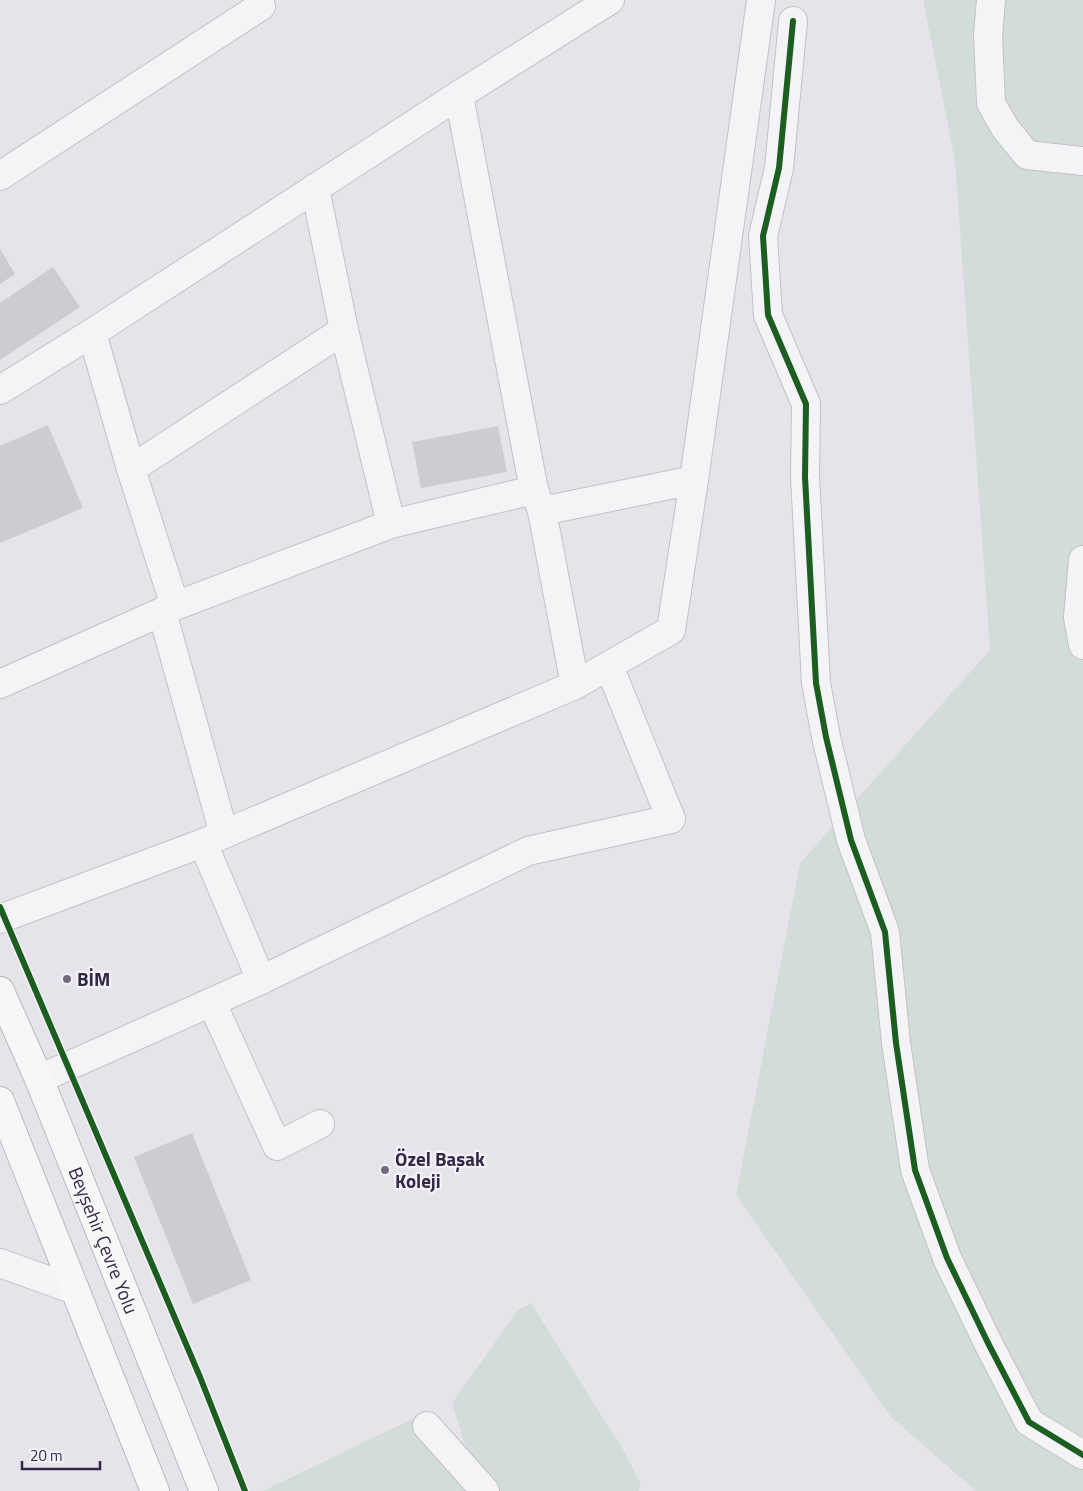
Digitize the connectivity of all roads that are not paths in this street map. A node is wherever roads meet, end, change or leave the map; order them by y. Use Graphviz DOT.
graph roads {
  1 [pos="610,0"];
  2 [pos="991,0"];
  3 [pos="761,1"];
  4 [pos="263,2"];
  5 [pos="795,11"];
  6 [pos="459,95"];
  7 [pos="1083,161"];
  8 [pos="0,176"];
  9 [pos="315,188"];
  10 [pos="344,330"];
  11 [pos="92,333"];
  12 [pos="0,390"];
  13 [pos="131,469"];
  14 [pos="694,480"];
  15 [pos="538,501"];
  16 [pos="391,524"];
  17 [pos="1083,560"];
  18 [pos="168,609"];
  19 [pos="1083,645"];
  20 [pos="609,666"];
  21 [pos="0,684"];
  22 [pos="575,685"];
  23 [pos="213,839"];
  24 [pos="0,920"];
  25 [pos="261,980"];
  26 [pos="0,991"];
  27 [pos="212,1003"];
  28 [pos="39,1079"];
  29 [pos="0,1101"];
  30 [pos="320,1124"];
  31 [pos="0,1263"];
  32 [pos="75,1290"];
  33 [pos="427,1426"];
  34 [pos="1083,1454"];
  35 [pos="155,1491"];
  36 [pos="204,1491"];
  37 [pos="486,1491"];
  1 -- 6 [label="street"];
  2 -- 7 [label="street"];
  3 -- 5 [label="street"];
  3 -- 14 [label="street"];
  4 -- 8 [label="street"];
  5 -- 34 [label="street"];
  6 -- 9 [label="street"];
  6 -- 15 [label="street"];
  9 -- 10 [label="street"];
  9 -- 11 [label="street"];
  10 -- 13 [label="street"];
  10 -- 16 [label="street"];
  11 -- 12 [label="street"];
  11 -- 13 [label="street"];
  13 -- 18 [label="street"];
  14 -- 15 [label="street"];
  14 -- 20 [label="street"];
  15 -- 16 [label="street"];
  15 -- 22 [label="street"];
  16 -- 18 [label="street"];
  17 -- 19 [label="street"];
  18 -- 21 [label="street"];
  18 -- 23 [label="street"];
  20 -- 22 [label="street"];
  20 -- 25 [label="street"];
  22 -- 23 [label="street"];
  23 -- 24 [label="street"];
  23 -- 25 [label="street"];
  25 -- 27 [label="street"];
  26 -- 28 [label="highway, Beyşehir Çevre Yolu"];
  27 -- 28 [label="street"];
  27 -- 30 [label="street"];
  28 -- 36 [label="highway, Beyşehir Çevre Yolu"];
  29 -- 32 [label="highway"];
  31 -- 32 [label="street"];
  32 -- 35 [label="highway"];
  33 -- 37 [label="street"];
}
